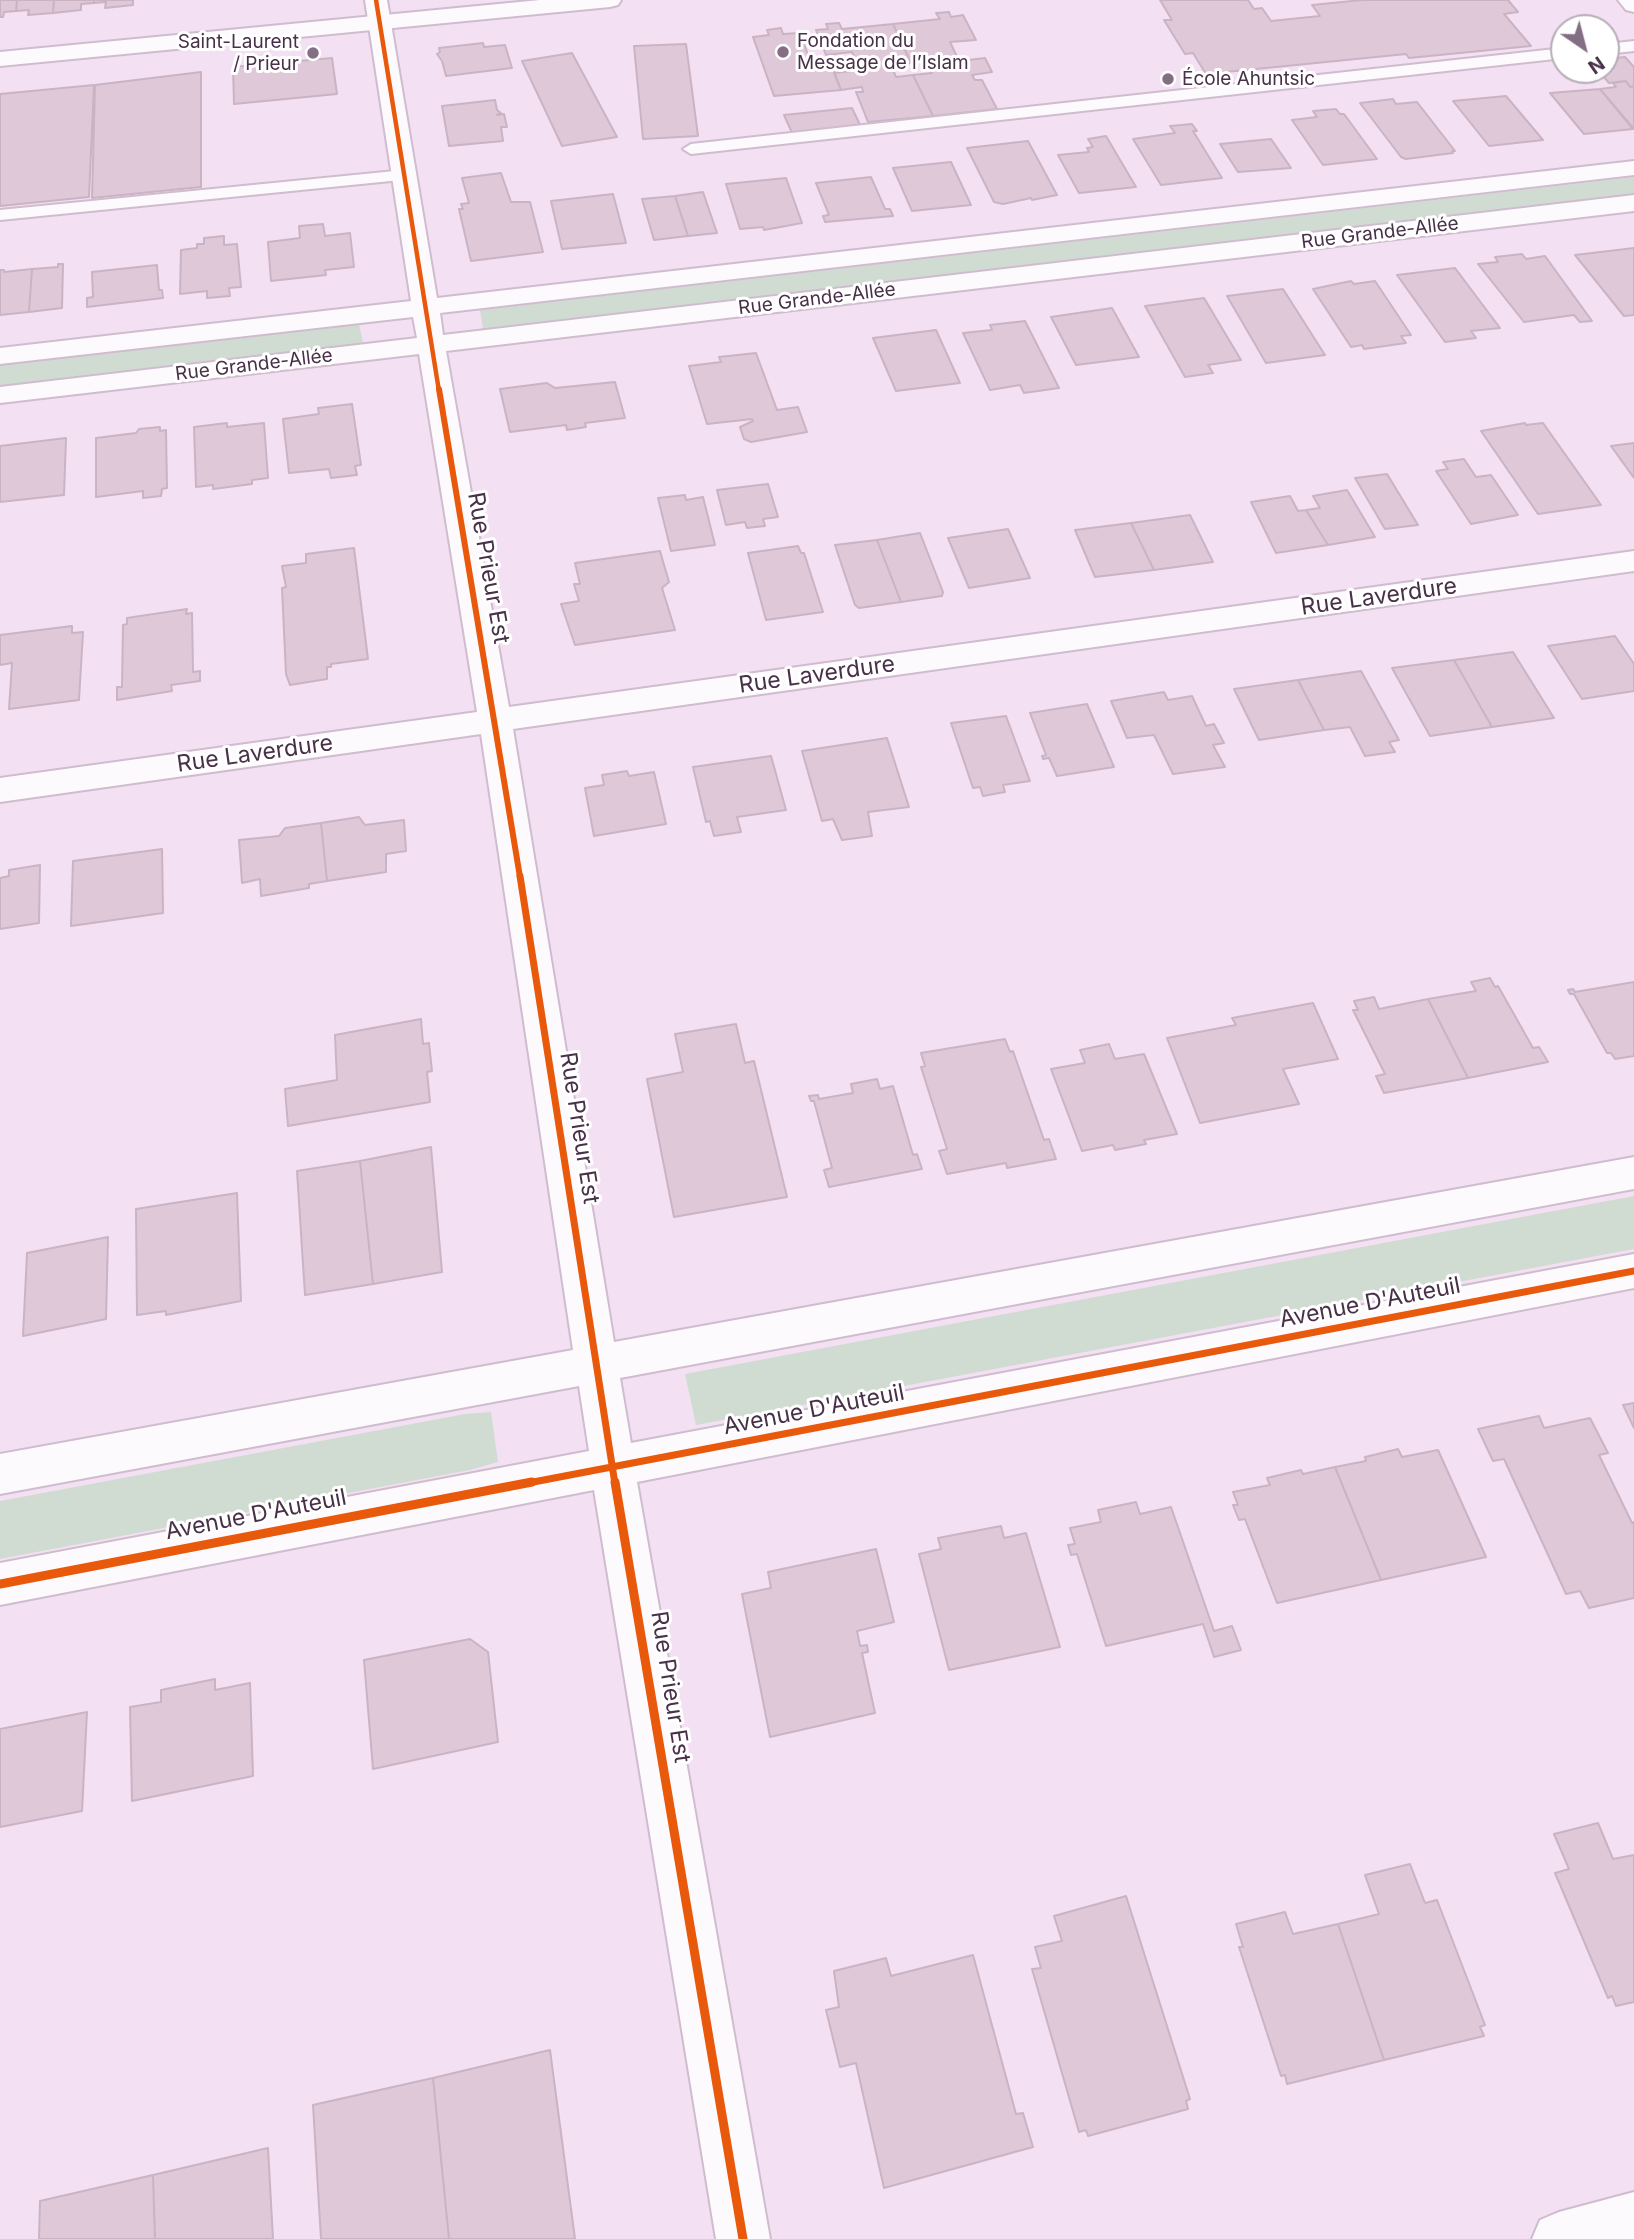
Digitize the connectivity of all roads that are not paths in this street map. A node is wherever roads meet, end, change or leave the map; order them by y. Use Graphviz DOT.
graph roads {
  1 [pos="610,0"];
  2 [pos="1629,0"];
  3 [pos="1634,5"];
  4 [pos="378,11"];
  5 [pos="1550,55"];
  6 [pos="0,59"];
  7 [pos="691,149"];
  8 [pos="1634,168"];
  9 [pos="405,175"];
  10 [pos="1634,203"];
  11 [pos="0,215"];
  12 [pos="425,307"];
  13 [pos="432,344"];
  14 [pos="0,356"];
  15 [pos="0,395"];
  16 [pos="1634,561"];
  17 [pos="495,720"];
  18 [pos="0,790"];
  19 [pos="1634,1173"];
  20 [pos="1634,1271"];
  21 [pos="597,1363"];
  22 [pos="614,1468"];
  23 [pos="0,1474"];
  24 [pos="0,1584"];
  25 [pos="1634,2219"];
  26 [pos="743,2239"];
  27 [pos="1559,2239"];
  1 -- 4 [label="street"];
  2 -- 3 [label="street"];
  4 -- 6 [label="street"];
  4 -- 9 [label="street, Rue Prieur Est"];
  5 -- 7 [label="lane"];
  8 -- 12 [label="street, Rue Grande-Allée"];
  9 -- 11 [label="lane"];
  9 -- 12 [label="street, Rue Prieur Est"];
  10 -- 13 [label="street, Rue Grande-Allée"];
  12 -- 13 [label="street, Rue Prieur Est"];
  12 -- 14 [label="street, Rue Grande-Allée"];
  13 -- 15 [label="street, Rue Grande-Allée"];
  13 -- 17 [label="street, Rue Prieur Est"];
  16 -- 17 [label="street, Rue Laverdure"];
  17 -- 18 [label="street, Rue Laverdure"];
  17 -- 21 [label="street, Rue Prieur Est"];
  19 -- 21 [label="street"];
  20 -- 22 [label="street, Avenue D'Auteuil"];
  21 -- 22 [label="street, Rue Prieur Est"];
  21 -- 23 [label="street"];
  22 -- 24 [label="street, Avenue D'Auteuil"];
  22 -- 26 [label="street, Rue Prieur Est"];
  25 -- 27 [label="street"];
}
